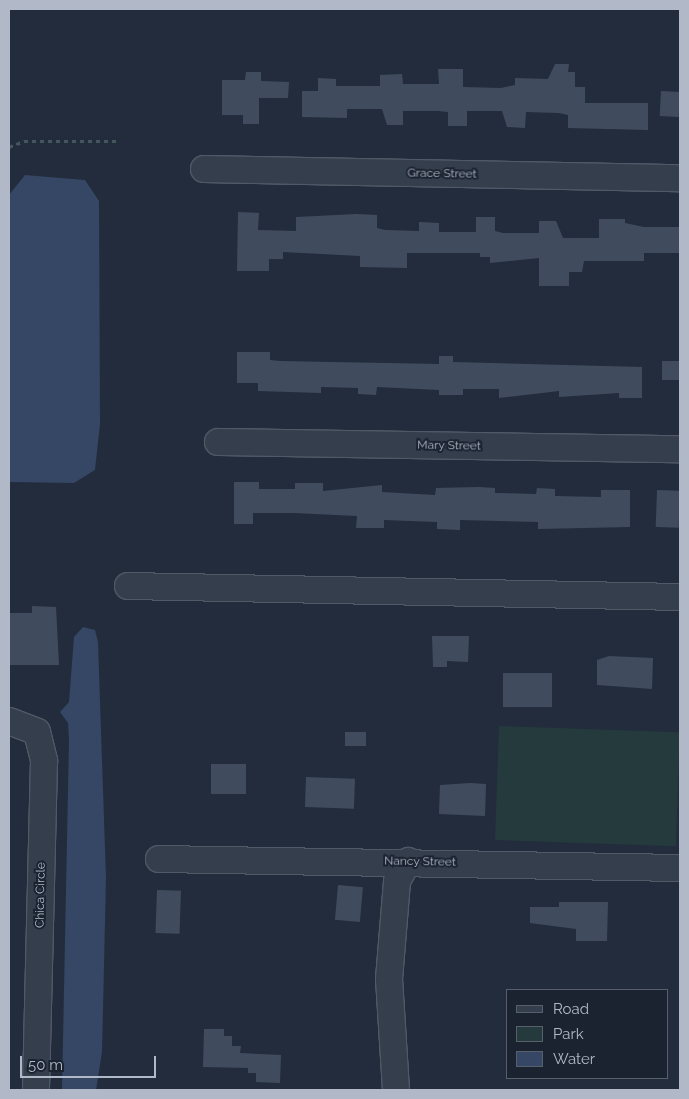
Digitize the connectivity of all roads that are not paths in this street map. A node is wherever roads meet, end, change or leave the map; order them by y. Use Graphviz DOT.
graph roads {
  1 [pos="204,169"];
  2 [pos="680,178"];
  3 [pos="218,442"];
  4 [pos="680,449"];
  5 [pos="128,586"];
  6 [pos="680,598"];
  7 [pos="9,722"];
  8 [pos="160,859"];
  9 [pos="408,861"];
  10 [pos="680,868"];
  11 [pos="36,1090"];
  12 [pos="396,1090"];
  1 -- 2 [label="street, Grace Street"];
  3 -- 4 [label="street, Mary Street"];
  5 -- 6 [label="street"];
  7 -- 11 [label="street, Chica Circle"];
  8 -- 9 [label="street, Nancy Street"];
  9 -- 10 [label="street, Nancy Street"];
  9 -- 12 [label="street"];
}
